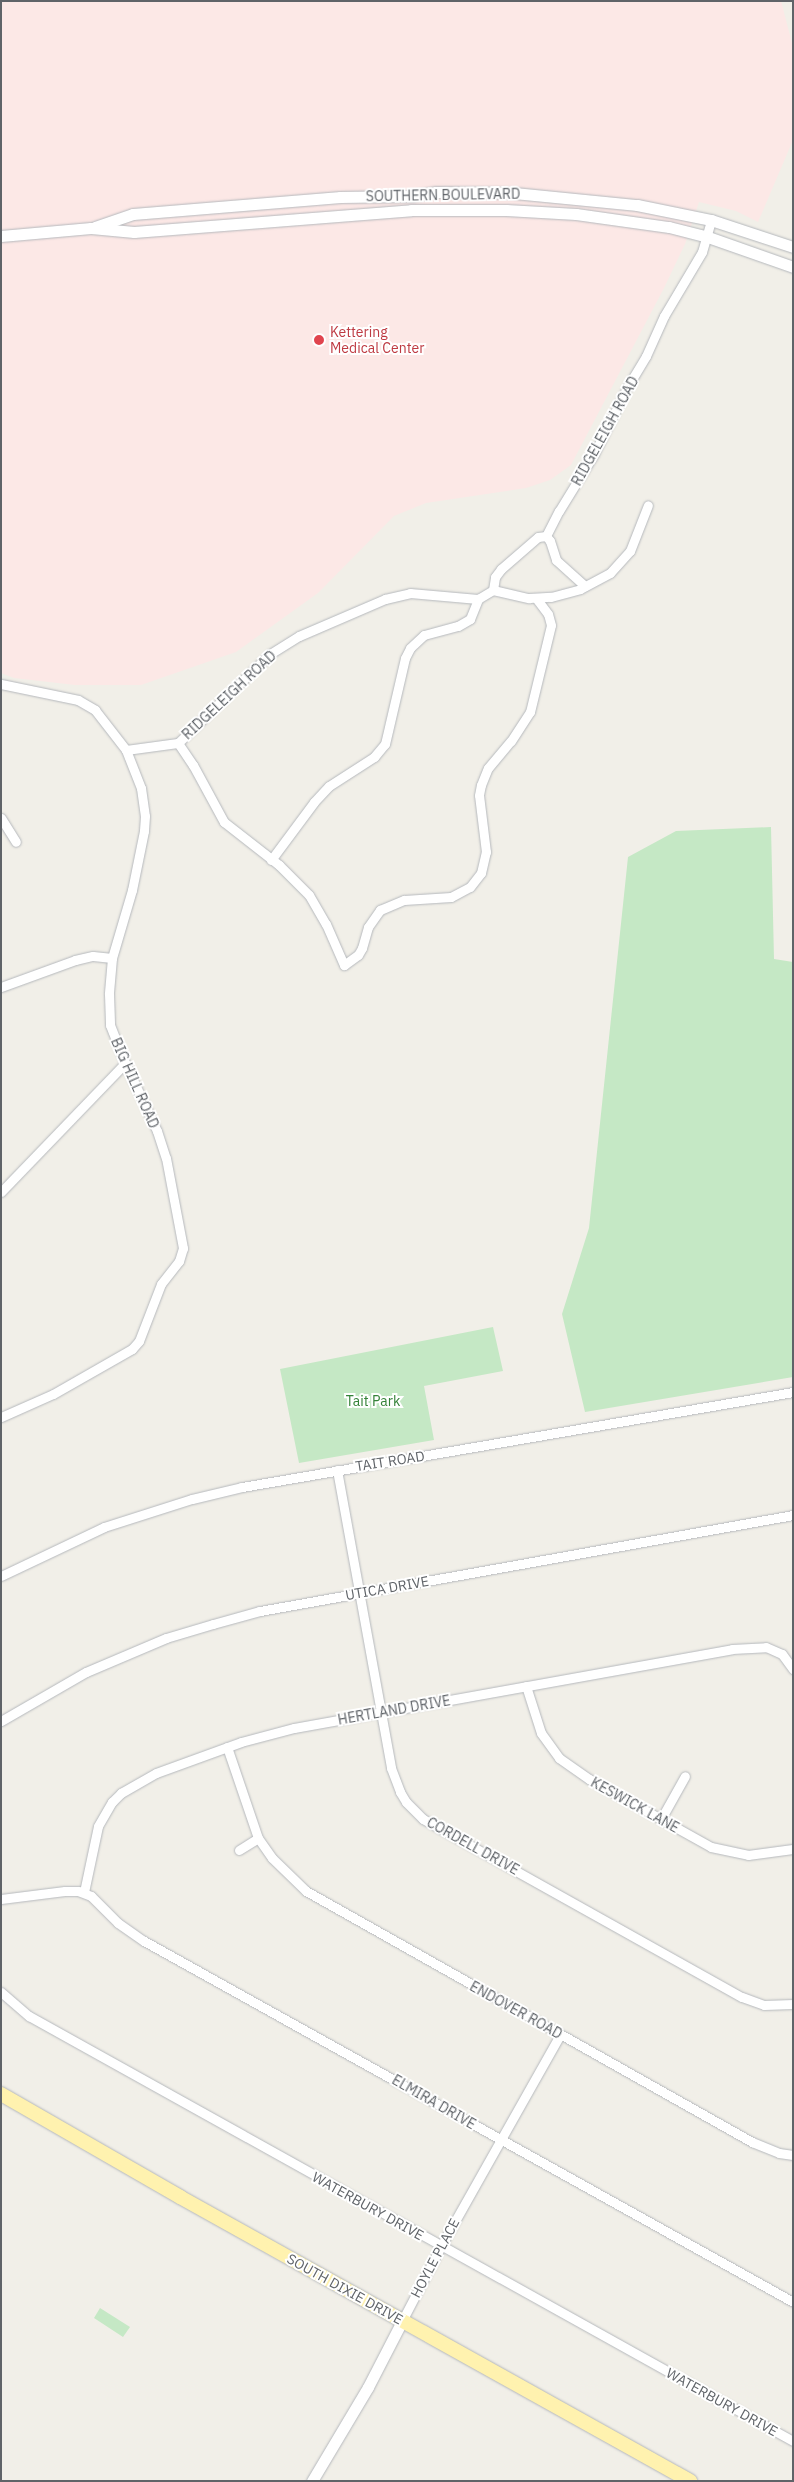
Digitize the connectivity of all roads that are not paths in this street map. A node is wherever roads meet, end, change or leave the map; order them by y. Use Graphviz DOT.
graph roads {
  1 [pos="710,220"];
  2 [pos="90,228"];
  3 [pos="1,236"];
  4 [pos="708,237"];
  5 [pos="793,247"];
  6 [pos="793,267"];
  7 [pos="648,505"];
  8 [pos="546,536"];
  9 [pos="585,586"];
  10 [pos="493,590"];
  11 [pos="536,598"];
  12 [pos="478,600"];
  13 [pos="1,684"];
  14 [pos="178,742"];
  15 [pos="126,750"];
  16 [pos="1,818"];
  17 [pos="16,842"];
  18 [pos="271,860"];
  19 [pos="112,958"];
  20 [pos="1,986"];
  21 [pos="125,1063"];
  22 [pos="1,1192"];
  23 [pos="793,1392"];
  24 [pos="1,1417"];
  25 [pos="337,1470"];
  26 [pos="793,1515"];
  27 [pos="1,1576"];
  28 [pos="360,1593"];
  29 [pos="793,1669"];
  30 [pos="526,1686"];
  31 [pos="381,1712"];
  32 [pos="1,1721"];
  33 [pos="227,1747"];
  34 [pos="685,1776"];
  35 [pos="660,1819"];
  36 [pos="258,1838"];
  37 [pos="793,1849"];
  38 [pos="239,1850"];
  39 [pos="84,1892"];
  40 [pos="1,1899"];
  41 [pos="1,1992"];
  42 [pos="793,2004"];
  43 [pos="560,2035"];
  44 [pos="1,2094"];
  45 [pos="500,2140"];
  46 [pos="793,2154"];
  47 [pos="441,2246"];
  48 [pos="793,2302"];
  49 [pos="402,2321"];
  50 [pos="793,2442"];
  51 [pos="312,2481"];
  52 [pos="690,2481"];
  1 -- 2 [label="street, SOUTHERN BOULEVARD"];
  1 -- 4 [label="street, RIDGELEIGH ROAD"];
  1 -- 5 [label="street, SOUTHERN BOULEVARD"];
  2 -- 3 [label="street, SOUTHERN BOULEVARD"];
  2 -- 4 [label="street, SOUTHERN BOULEVARD"];
  4 -- 6 [label="street, SOUTHERN BOULEVARD"];
  4 -- 8 [label="street, RIDGELEIGH ROAD"];
  7 -- 9 [label="street"];
  8 -- 9 [label="street"];
  8 -- 10 [label="street"];
  9 -- 11 [label="street"];
  10 -- 11 [label="street"];
  10 -- 12 [label="street"];
  11 -- 18 [label="street"];
  12 -- 14 [label="street, RIDGELEIGH ROAD"];
  12 -- 18 [label="street"];
  13 -- 15 [label="street, BIG HILL ROAD"];
  14 -- 15 [label="street"];
  14 -- 18 [label="street"];
  15 -- 19 [label="street, BIG HILL ROAD"];
  16 -- 17 [label="street"];
  19 -- 20 [label="street"];
  19 -- 21 [label="street, BIG HILL ROAD"];
  21 -- 22 [label="street"];
  21 -- 24 [label="street, BIG HILL ROAD"];
  23 -- 25 [label="street, TAIT ROAD"];
  25 -- 27 [label="street, TAIT ROAD"];
  25 -- 28 [label="street, CORDELL DRIVE"];
  26 -- 28 [label="street, UTICA DRIVE"];
  28 -- 31 [label="street, CORDELL DRIVE"];
  28 -- 32 [label="street, UTICA DRIVE"];
  29 -- 30 [label="street, HERTLAND DRIVE"];
  30 -- 31 [label="street, HERTLAND DRIVE"];
  30 -- 35 [label="street, KESWICK LANE"];
  31 -- 33 [label="street, HERTLAND DRIVE"];
  31 -- 42 [label="street, CORDELL DRIVE"];
  33 -- 36 [label="street, ENDOVER ROAD"];
  33 -- 39 [label="street, HERTLAND DRIVE"];
  34 -- 35 [label="street"];
  35 -- 37 [label="street, KESWICK LANE"];
  36 -- 38 [label="street"];
  36 -- 43 [label="street, ENDOVER ROAD"];
  39 -- 40 [label="street"];
  39 -- 45 [label="street, ELMIRA DRIVE"];
  41 -- 47 [label="street, WATERBURY DRIVE"];
  43 -- 45 [label="street, HOYLE PLACE"];
  43 -- 46 [label="street, ENDOVER ROAD"];
  44 -- 49 [label="main road, SOUTH DIXIE DRIVE"];
  45 -- 47 [label="street, HOYLE PLACE"];
  45 -- 48 [label="street, ELMIRA DRIVE"];
  47 -- 49 [label="street, HOYLE PLACE"];
  47 -- 50 [label="street, WATERBURY DRIVE"];
  49 -- 51 [label="street, HOYLE PLACE"];
  49 -- 52 [label="main road, SOUTH DIXIE DRIVE"];
}
